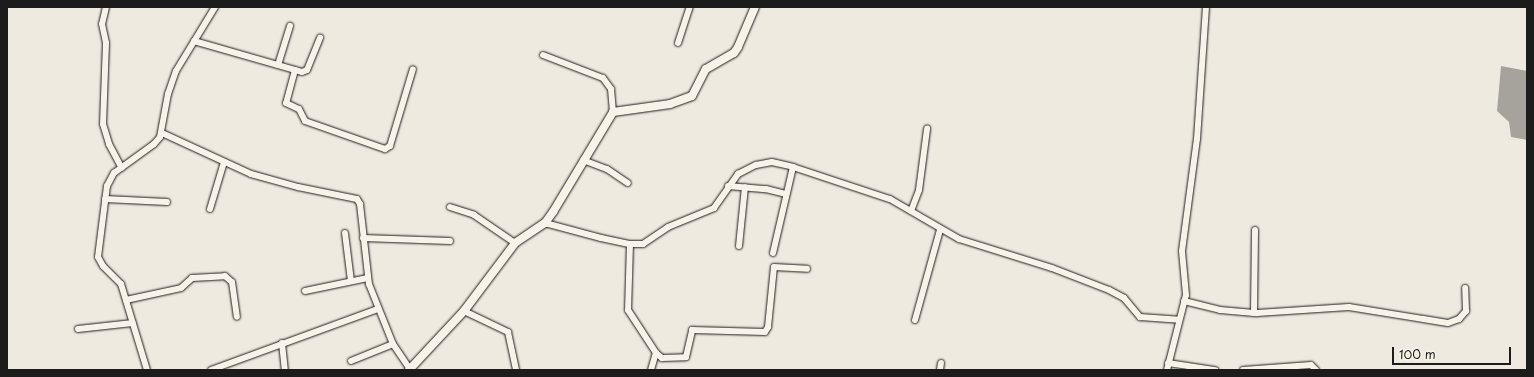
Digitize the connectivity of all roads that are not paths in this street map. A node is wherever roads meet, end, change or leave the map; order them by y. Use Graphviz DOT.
graph roads {
  1 [pos="106,7"];
  2 [pos="215,7"];
  3 [pos="690,7"];
  4 [pos="753,7"];
  5 [pos="1206,7"];
  6 [pos="290,26"];
  7 [pos="320,37"];
  8 [pos="194,41"];
  9 [pos="678,43"];
  10 [pos="543,55"];
  11 [pos="278,65"];
  12 [pos="413,69"];
  13 [pos="295,70"];
  14 [pos="613,112"];
  15 [pos="927,129"];
  16 [pos="162,133"];
  17 [pos="584,160"];
  18 [pos="224,162"];
  19 [pos="793,167"];
  20 [pos="122,168"];
  21 [pos="628,183"];
  22 [pos="728,186"];
  23 [pos="745,187"];
  24 [pos="786,194"];
  25 [pos="105,199"];
  26 [pos="167,202"];
  27 [pos="450,208"];
  28 [pos="913,208"];
  29 [pos="210,209"];
  30 [pos="545,223"];
  31 [pos="940,230"];
  32 [pos="1255,230"];
  33 [pos="345,233"];
  34 [pos="363,238"];
  35 [pos="450,241"];
  36 [pos="515,243"];
  37 [pos="630,244"];
  38 [pos="739,246"];
  39 [pos="773,253"];
  40 [pos="807,269"];
  41 [pos="368,278"];
  42 [pos="351,281"];
  43 [pos="1465,288"];
  44 [pos="305,292"];
  45 [pos="126,300"];
  46 [pos="1184,301"];
  47 [pos="378,309"];
  48 [pos="464,311"];
  49 [pos="1254,313"];
  50 [pos="237,318"];
  51 [pos="1173,319"];
  52 [pos="915,320"];
  53 [pos="133,323"];
  54 [pos="78,329"];
  55 [pos="282,343"];
  56 [pos="393,344"];
  57 [pos="656,353"];
  58 [pos="351,361"];
  59 [pos="1168,367"];
  60 [pos="409,369"];
  61 [pos="147,370"];
  62 [pos="211,370"];
  63 [pos="285,370"];
  64 [pos="516,370"];
  65 [pos="651,370"];
  66 [pos="1215,370"];
  67 [pos="1243,370"];
  68 [pos="1316,370"];
  1 -- 20 [label="street"];
  2 -- 8 [label="street"];
  3 -- 9 [label="street"];
  4 -- 14 [label="street"];
  5 -- 46 [label="street"];
  6 -- 11 [label="street"];
  7 -- 13 [label="street"];
  8 -- 11 [label="street"];
  8 -- 16 [label="street"];
  10 -- 14 [label="street"];
  11 -- 13 [label="street"];
  12 -- 13 [label="street"];
  14 -- 17 [label="street"];
  15 -- 28 [label="street"];
  16 -- 18 [label="street"];
  16 -- 20 [label="street"];
  17 -- 21 [label="street"];
  17 -- 30 [label="street"];
  18 -- 29 [label="street"];
  18 -- 34 [label="street"];
  19 -- 22 [label="street"];
  19 -- 24 [label="street"];
  19 -- 28 [label="street"];
  20 -- 25 [label="street"];
  22 -- 23 [label="street"];
  22 -- 37 [label="street"];
  23 -- 24 [label="street"];
  23 -- 38 [label="street"];
  24 -- 39 [label="street"];
  25 -- 26 [label="street"];
  25 -- 45 [label="street"];
  27 -- 36 [label="street"];
  28 -- 31 [label="street"];
  30 -- 36 [label="street"];
  30 -- 37 [label="street"];
  31 -- 51 [label="street"];
  31 -- 52 [label="street"];
  32 -- 49 [label="street"];
  33 -- 42 [label="street"];
  34 -- 35 [label="street"];
  34 -- 41 [label="street"];
  36 -- 48 [label="street"];
  37 -- 57 [label="street"];
  40 -- 57 [label="street"];
  41 -- 42 [label="street"];
  41 -- 47 [label="street"];
  42 -- 44 [label="street"];
  43 -- 49 [label="street"];
  45 -- 50 [label="street"];
  45 -- 53 [label="street"];
  46 -- 49 [label="street"];
  46 -- 51 [label="street"];
  47 -- 55 [label="street"];
  47 -- 56 [label="street"];
  48 -- 60 [label="street"];
  48 -- 64 [label="street"];
  51 -- 59 [label="street"];
  53 -- 54 [label="street"];
  53 -- 61 [label="street"];
  55 -- 62 [label="street"];
  55 -- 63 [label="street"];
  56 -- 58 [label="street"];
  56 -- 60 [label="street"];
  57 -- 65 [label="street"];
  59 -- 66 [label="street"];
  67 -- 68 [label="street"];
}
